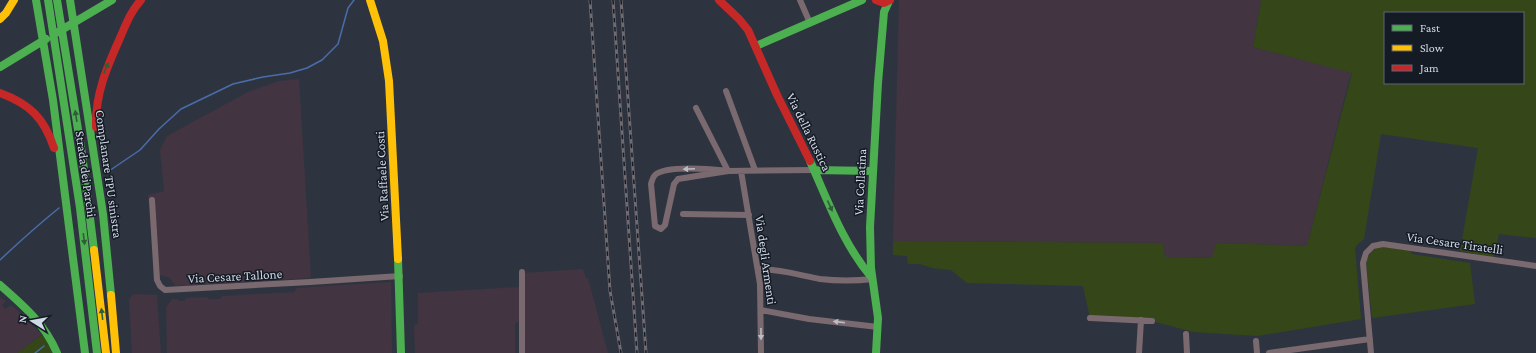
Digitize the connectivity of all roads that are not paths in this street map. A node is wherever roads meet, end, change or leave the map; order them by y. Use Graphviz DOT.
graph roads {
  1 [pos="14,0"];
  2 [pos="57,0"];
  3 [pos="70,0"];
  4 [pos="112,0"];
  5 [pos="141,0"];
  6 [pos="370,0"];
  7 [pos="719,0"];
  8 [pos="800,0"];
  9 [pos="862,0"];
  10 [pos="48,1"];
  11 [pos="878,1"];
  12 [pos="889,1"];
  13 [pos="37,3"];
  14 [pos="884,12"];
  15 [pos="0,19"];
  16 [pos="810,23"];
  17 [pos="756,46"];
  18 [pos="17,55"];
  19 [pos="0,60"];
  20 [pos="0,67"];
  21 [pos="726,90"];
  22 [pos="0,93"];
  23 [pos="696,108"];
  24 [pos="741,170"];
  25 [pos="755,170"];
  26 [pos="814,170"];
  27 [pos="873,170"];
  28 [pos="728,171"];
  29 [pos="152,200"];
  30 [pos="683,214"];
  31 [pos="749,215"];
  32 [pos="105,231"];
  33 [pos="73,250"];
  34 [pos="1536,266"];
  35 [pos="758,269"];
  36 [pos="522,272"];
  37 [pos="400,276"];
  38 [pos="873,278"];
  39 [pos="0,285"];
  40 [pos="761,310"];
  41 [pos="1090,318"];
  42 [pos="1141,320"];
  43 [pos="1152,321"];
  44 [pos="878,327"];
  45 [pos="1186,334"];
  46 [pos="1370,339"];
  47 [pos="1256,341"];
  48 [pos="57,353"];
  49 [pos="85,353"];
  50 [pos="97,353"];
  51 [pos="106,353"];
  52 [pos="116,353"];
  53 [pos="401,353"];
  54 [pos="522,353"];
  55 [pos="761,353"];
  56 [pos="876,353"];
  57 [pos="1139,353"];
  58 [pos="1186,353"];
  59 [pos="1257,353"];
  60 [pos="1269,353"];
  61 [pos="1371,353"];
  1 -- 15 [label="main road"];
  51 -- 2 [label="main road, Strada dei Parchi, one-way"];
  3 -- 32 [label="main road, Complanare TPU sinistra"];
  4 -- 18 [label="main road"];
  32 -- 5 [label="main road, one-way"];
  6 -- 37 [label="main road, Via Raffaele Costi"];
  7 -- 17 [label="main road, Via della Rustica"];
  8 -- 16 [label="street"];
  9 -- 16 [label="main road"];
  10 -- 50 [label="main road, Strada dei Parchi, one-way"];
  11 -- 12 [label="main road"];
  11 -- 14 [label="main road"];
  12 -- 14 [label="main road, Via Collatina"];
  13 -- 33 [label="main road"];
  14 -- 27 [label="main road, Via Collatina"];
  16 -- 17 [label="main road"];
  17 -- 26 [label="main road, Via della Rustica"];
  18 -- 19 [label="main road"];
  18 -- 20 [label="main road"];
  21 -- 25 [label="street"];
  22 -- 33 [label="main road"];
  23 -- 28 [label="street"];
  24 -- 25 [label="street"];
  24 -- 28 [label="street"];
  24 -- 31 [label="street, Via degli Armenti"];
  25 -- 26 [label="street"];
  26 -- 27 [label="main road"];
  26 -- 38 [label="main road, Via della Rustica, one-way"];
  27 -- 38 [label="main road, Via Collatina"];
  28 -- 28 [label="street, one-way"];
  29 -- 37 [label="street, Via Cesare Tallone"];
  30 -- 31 [label="street"];
  31 -- 35 [label="street, Via degli Armenti"];
  32 -- 52 [label="main road, Complanare TPU sinistra"];
  33 -- 49 [label="main road"];
  34 -- 46 [label="street, Via Cesare Tiratelli"];
  35 -- 38 [label="street"];
  35 -- 40 [label="street, Via degli Armenti"];
  36 -- 54 [label="street"];
  37 -- 53 [label="main road, Via Raffaele Costi"];
  38 -- 44 [label="main road, Via Collatina"];
  39 -- 48 [label="main road"];
  44 -- 40 [label="street, one-way"];
  40 -- 55 [label="street, Via degli Armenti, one-way"];
  41 -- 42 [label="street"];
  42 -- 43 [label="street"];
  42 -- 57 [label="street"];
  44 -- 56 [label="main road, Via Collatina"];
  45 -- 58 [label="street"];
  46 -- 60 [label="street"];
  46 -- 61 [label="street"];
  47 -- 59 [label="street"];
}
